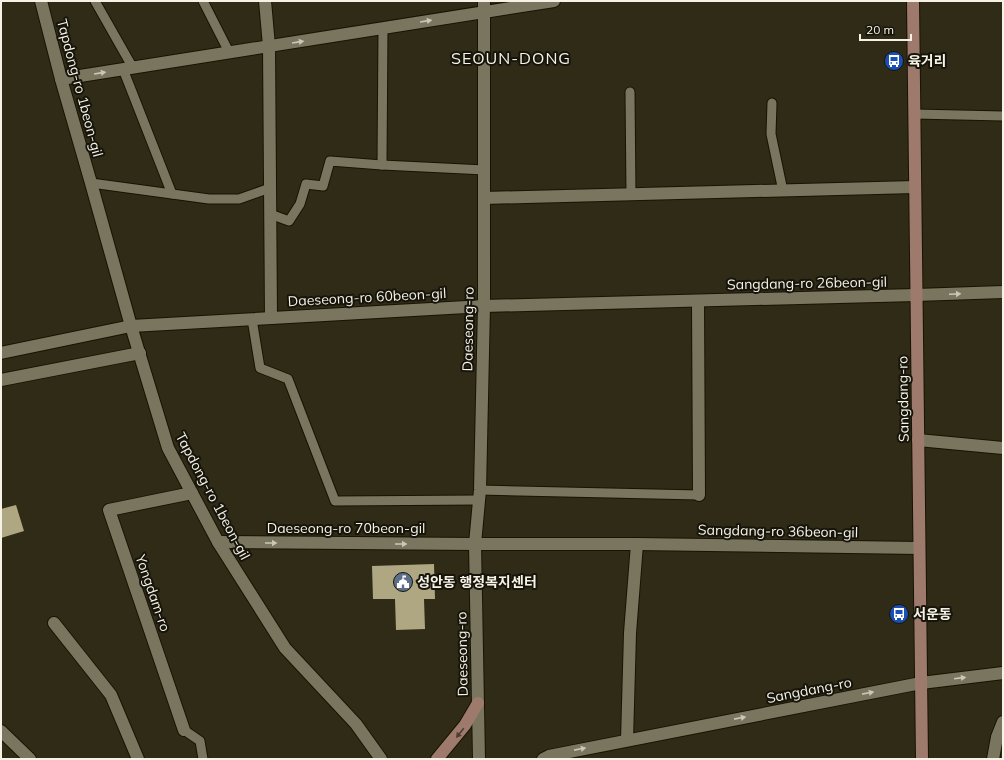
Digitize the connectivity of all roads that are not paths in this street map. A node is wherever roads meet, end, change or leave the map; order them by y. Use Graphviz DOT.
graph roads {
  1 [pos="41,1"];
  2 [pos="95,1"];
  3 [pos="203,1"];
  4 [pos="265,1"];
  5 [pos="554,1"];
  6 [pos="913,1"];
  7 [pos="484,6"];
  8 [pos="383,28"];
  9 [pos="269,46"];
  10 [pos="229,52"];
  11 [pos="128,69"];
  12 [pos="62,79"];
  13 [pos="630,92"];
  14 [pos="772,103"];
  15 [pos="915,114"];
  16 [pos="1003,116"];
  17 [pos="382,164"];
  18 [pos="484,170"];
  19 [pos="91,184"];
  20 [pos="915,187"];
  21 [pos="270,188"];
  22 [pos="783,190"];
  23 [pos="172,194"];
  24 [pos="631,194"];
  25 [pos="484,198"];
  26 [pos="270,214"];
  27 [pos="1003,292"];
  28 [pos="916,296"];
  29 [pos="698,301"];
  30 [pos="484,306"];
  31 [pos="271,318"];
  32 [pos="252,319"];
  33 [pos="132,326"];
  34 [pos="1,353"];
  35 [pos="140,354"];
  36 [pos="1,380"];
  37 [pos="918,440"];
  38 [pos="1003,448"];
  39 [pos="192,493"];
  40 [pos="699,494"];
  41 [pos="479,495"];
  42 [pos="218,542"];
  43 [pos="475,544"];
  44 [pos="637,544"];
  45 [pos="919,548"];
  46 [pos="54,623"];
  47 [pos="1003,673"];
  48 [pos="921,683"];
  49 [pos="478,703"];
  50 [pos="1003,722"];
  51 [pos="1,730"];
  52 [pos="184,730"];
  53 [pos="627,740"];
  54 [pos="30,759"];
  55 [pos="138,759"];
  56 [pos="203,759"];
  57 [pos="381,759"];
  58 [pos="437,759"];
  59 [pos="479,759"];
  60 [pos="543,759"];
  61 [pos="922,759"];
  62 [pos="993,759"];
  1 -- 12 [label="street, Tapdong-ro 1beon-gil"];
  2 -- 11 [label="lane"];
  3 -- 10 [label="lane"];
  4 -- 9 [label="street"];
  5 -- 7 [label="street"];
  6 -- 15 [label="main road, Sangdang-ro"];
  8 -- 7 [label="street, one-way"];
  7 -- 18 [label="street, Daeseong-ro"];
  9 -- 8 [label="street, one-way"];
  8 -- 17 [label="lane"];
  9 -- 10 [label="street"];
  9 -- 21 [label="street"];
  10 -- 11 [label="street"];
  12 -- 11 [label="street, one-way"];
  11 -- 23 [label="lane"];
  12 -- 19 [label="street, Tapdong-ro 1beon-gil"];
  13 -- 24 [label="lane"];
  14 -- 22 [label="lane"];
  15 -- 16 [label="lane"];
  15 -- 20 [label="main road, Sangdang-ro"];
  17 -- 18 [label="lane"];
  17 -- 26 [label="lane"];
  18 -- 25 [label="street, Daeseong-ro"];
  19 -- 23 [label="lane"];
  19 -- 33 [label="street, Tapdong-ro 1beon-gil"];
  20 -- 22 [label="street"];
  20 -- 28 [label="main road, Sangdang-ro"];
  21 -- 23 [label="lane"];
  21 -- 26 [label="street"];
  22 -- 24 [label="street"];
  24 -- 25 [label="street"];
  25 -- 30 [label="street, Daeseong-ro"];
  26 -- 31 [label="street"];
  28 -- 27 [label="street, Sangdang-ro 26beon-gil, one-way"];
  28 -- 29 [label="street, Sangdang-ro 26beon-gil"];
  28 -- 37 [label="main road, Sangdang-ro"];
  29 -- 30 [label="street, Sangdang-ro 26beon-gil"];
  29 -- 40 [label="street"];
  30 -- 31 [label="street, Daeseong-ro 60beon-gil"];
  30 -- 41 [label="street, Daeseong-ro"];
  31 -- 32 [label="street, Daeseong-ro 60beon-gil"];
  32 -- 33 [label="street, Daeseong-ro 60beon-gil"];
  32 -- 41 [label="lane"];
  33 -- 34 [label="street, Daeseong-ro 60beon-gil"];
  33 -- 35 [label="street, Tapdong-ro 1beon-gil"];
  35 -- 36 [label="street"];
  35 -- 39 [label="street, Tapdong-ro 1beon-gil"];
  37 -- 38 [label="street"];
  37 -- 45 [label="main road, Sangdang-ro"];
  39 -- 42 [label="street, Tapdong-ro 1beon-gil"];
  39 -- 52 [label="street, Yongdam-ro"];
  40 -- 41 [label="lane"];
  41 -- 43 [label="street, Daeseong-ro"];
  42 -- 43 [label="street, Daeseong-ro 70beon-gil, one-way"];
  42 -- 57 [label="street, Tapdong-ro 1beon-gil"];
  43 -- 44 [label="street, Sangdang-ro 36beon-gil"];
  43 -- 49 [label="street, Daeseong-ro"];
  44 -- 45 [label="street, Sangdang-ro 36beon-gil"];
  44 -- 53 [label="street"];
  45 -- 48 [label="main road, Sangdang-ro"];
  46 -- 55 [label="street"];
  48 -- 47 [label="street, one-way"];
  53 -- 48 [label="street, Sangdang-ro, one-way"];
  48 -- 61 [label="main road, Sangdang-ro"];
  49 -- 58 [label="main road, one-way"];
  49 -- 59 [label="street, Daeseong-ro"];
  50 -- 62 [label="street"];
  51 -- 54 [label="street"];
  52 -- 56 [label="lane, Yongdam-ro"];
  60 -- 53 [label="street, one-way"];
}
